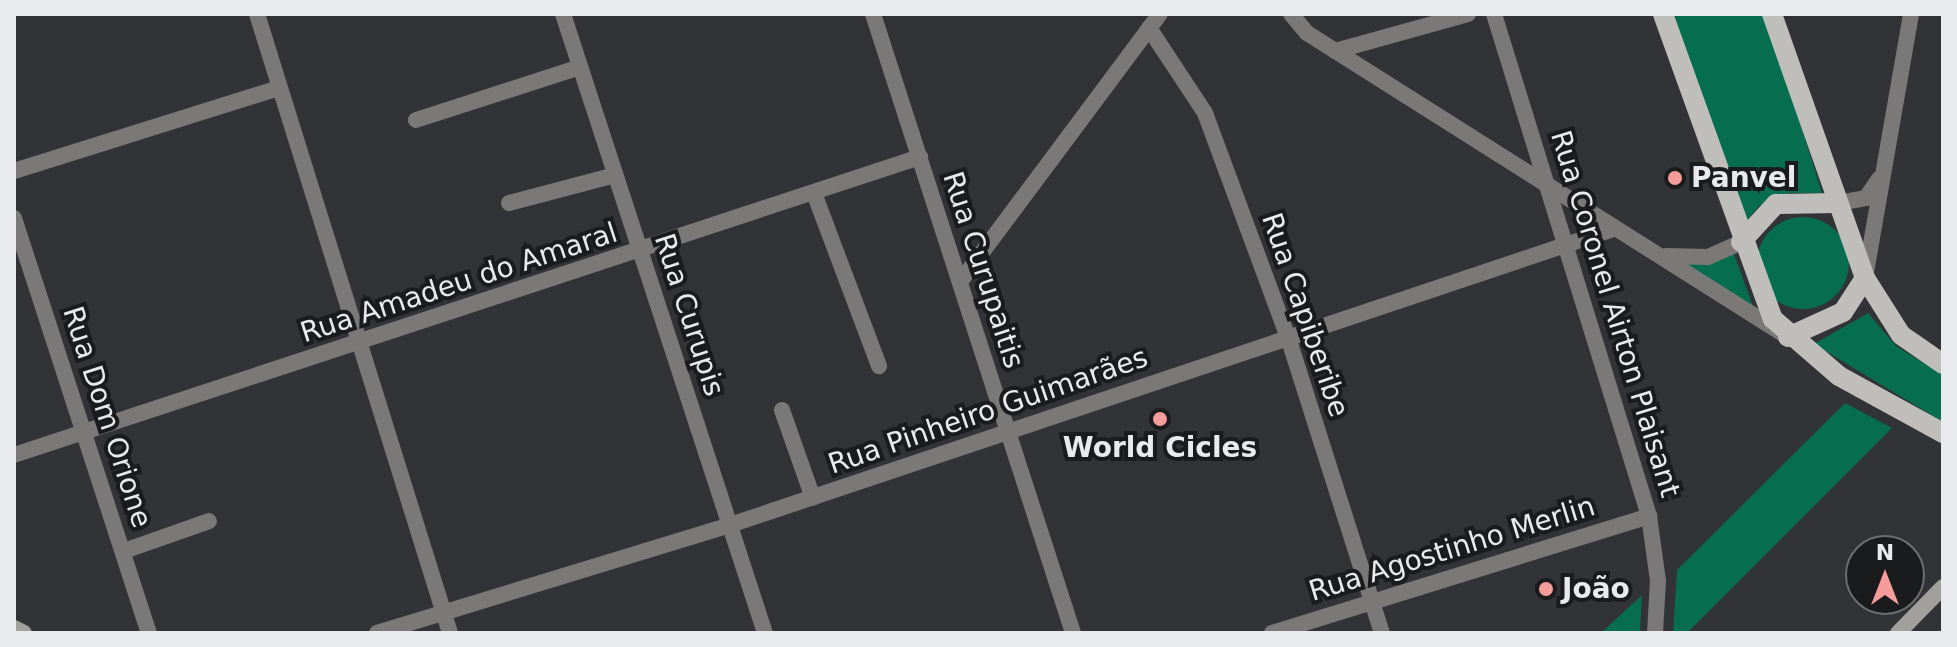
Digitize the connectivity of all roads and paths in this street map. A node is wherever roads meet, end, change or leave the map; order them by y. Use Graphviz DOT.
graph roads {
  1 [pos="257,14"];
  2 [pos="563,14"];
  3 [pos="873,14"];
  4 [pos="1160,14"];
  5 [pos="1291,14"];
  6 [pos="1468,14"];
  7 [pos="1494,14"];
  8 [pos="1663,14"];
  9 [pos="1772,14"];
  10 [pos="1911,14"];
  11 [pos="1149,28"];
  12 [pos="1335,51"];
  13 [pos="580,67"];
  14 [pos="279,88"];
  15 [pos="416,120"];
  16 [pos="920,157"];
  17 [pos="14,171"];
  18 [pos="1881,174"];
  19 [pos="615,175"];
  20 [pos="1552,191"];
  21 [pos="814,193"];
  22 [pos="509,203"];
  23 [pos="1838,203"];
  24 [pos="14,218"];
  25 [pos="1613,229"];
  26 [pos="1570,241"];
  27 [pos="1741,242"];
  28 [pos="641,252"];
  29 [pos="1657,254"];
  30 [pos="1865,278"];
  31 [pos="960,282"];
  32 [pos="1288,337"];
  33 [pos="1788,337"];
  34 [pos="357,344"];
  35 [pos="1943,364"];
  36 [pos="879,366"];
  37 [pos="782,410"];
  38 [pos="1009,431"];
  39 [pos="83,432"];
  40 [pos="1943,433"];
  41 [pos="14,455"];
  42 [pos="813,498"];
  43 [pos="1649,516"];
  44 [pos="209,521"];
  45 [pos="730,525"];
  46 [pos="124,551"];
  47 [pos="1943,587"];
  48 [pos="1371,599"];
  49 [pos="442,611"];
  50 [pos="14,628"];
  51 [pos="24,633"];
  52 [pos="149,633"];
  53 [pos="377,633"];
  54 [pos="450,633"];
  55 [pos="765,633"];
  56 [pos="1073,633"];
  57 [pos="1272,633"];
  58 [pos="1382,633"];
  59 [pos="1655,633"];
  60 [pos="1898,633"];
  1 -- 14 [label="street"];
  2 -- 13 [label="street, Rua Curupis"];
  3 -- 16 [label="street, Rua Curupaitis"];
  4 -- 11 [label="street"];
  5 -- 12 [label="street"];
  6 -- 12 [label="street"];
  7 -- 20 [label="street, Rua Coronel Airton Plaisant"];
  8 -- 27 [label="main road"];
  9 -- 23 [label="main road"];
  10 -- 18 [label="street"];
  11 -- 31 [label="street"];
  11 -- 32 [label="street, Rua Capiberibe"];
  12 -- 20 [label="street"];
  13 -- 15 [label="street"];
  13 -- 19 [label="street, Rua Curupis"];
  14 -- 17 [label="street"];
  14 -- 34 [label="street"];
  16 -- 21 [label="street, Rua Amadeu do Amaral"];
  16 -- 31 [label="street, Rua Curupaitis"];
  18 -- 23 [label="street"];
  18 -- 30 [label="street"];
  19 -- 22 [label="street"];
  19 -- 28 [label="street, Rua Curupis"];
  20 -- 25 [label="street"];
  20 -- 26 [label="street, Rua Coronel Airton Plaisant"];
  21 -- 28 [label="street, Rua Amadeu do Amaral"];
  21 -- 36 [label="street"];
  23 -- 27 [label="main road"];
  23 -- 30 [label="main road"];
  24 -- 39 [label="street, Rua Dom Orione"];
  25 -- 26 [label="street, Rua Pinheiro Guimarães"];
  25 -- 29 [label="street"];
  26 -- 32 [label="street, Rua Pinheiro Guimarães"];
  26 -- 43 [label="street, Rua Coronel Airton Plaisant"];
  27 -- 29 [label="street"];
  27 -- 33 [label="main road"];
  28 -- 34 [label="street, Rua Amadeu do Amaral"];
  28 -- 45 [label="street, Rua Curupis"];
  29 -- 33 [label="street"];
  30 -- 33 [label="main road"];
  30 -- 35 [label="main road"];
  31 -- 38 [label="street, Rua Curupaitis"];
  32 -- 38 [label="street, Rua Pinheiro Guimarães"];
  32 -- 48 [label="street, Rua Capiberibe"];
  33 -- 40 [label="main road"];
  34 -- 39 [label="street, Rua Amadeu do Amaral"];
  34 -- 49 [label="street"];
  37 -- 42 [label="street"];
  38 -- 42 [label="street, Rua Pinheiro Guimarães"];
  38 -- 56 [label="street, Rua Curupaitis"];
  39 -- 41 [label="street, Rua Amadeu do Amaral"];
  39 -- 46 [label="street, Rua Dom Orione"];
  42 -- 45 [label="street, Rua Pinheiro Guimarães"];
  43 -- 48 [label="street, Rua Agostinho Merlin"];
  43 -- 59 [label="street, Rua Coronel Airton Plaisant"];
  44 -- 46 [label="street"];
  45 -- 49 [label="street, Rua Pinheiro Guimarães"];
  45 -- 55 [label="street, Rua Curupis"];
  46 -- 52 [label="street, Rua Dom Orione"];
  47 -- 60 [label="street"];
  48 -- 57 [label="street, Rua Agostinho Merlin"];
  48 -- 58 [label="street, Rua Capiberibe"];
  49 -- 53 [label="street, Rua Pinheiro Guimarães"];
  49 -- 54 [label="street"];
  50 -- 51 [label="street"];
}
